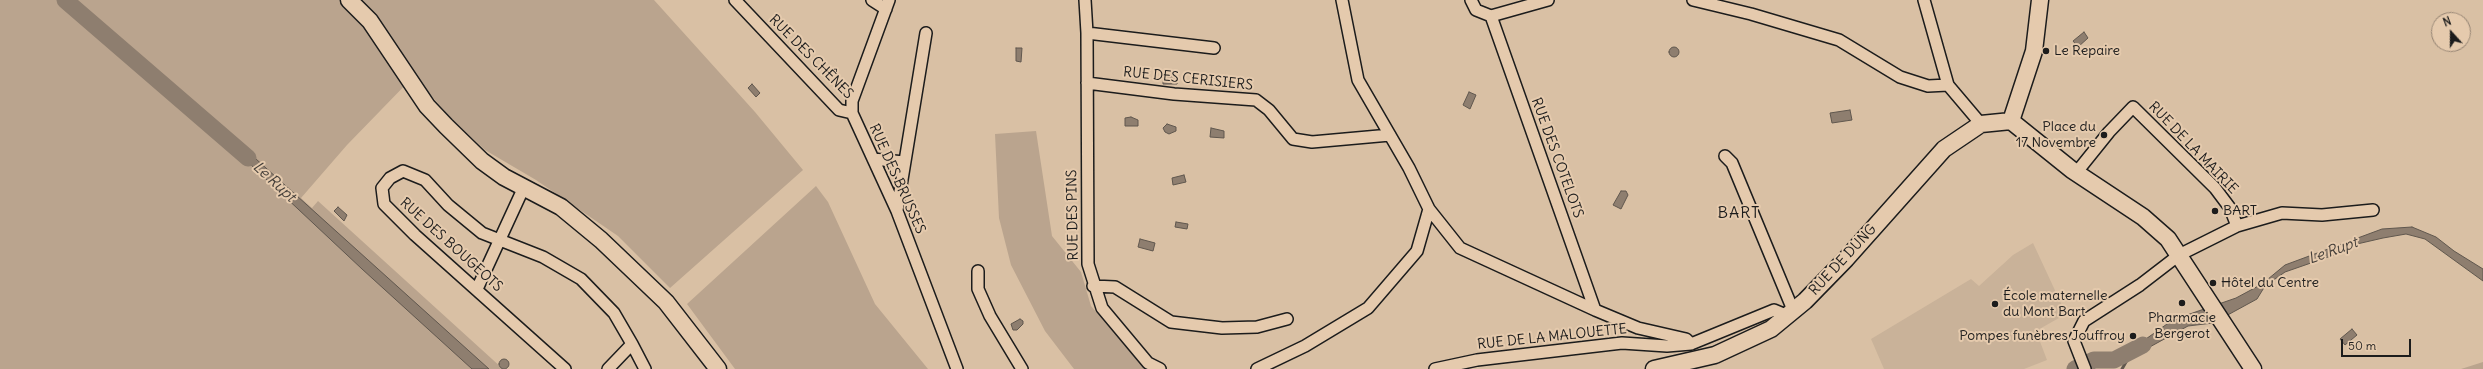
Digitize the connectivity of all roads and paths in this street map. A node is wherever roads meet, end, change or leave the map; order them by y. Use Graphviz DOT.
graph roads {
  1 [pos="349,0"];
  2 [pos="735,0"];
  3 [pos="872,0"];
  4 [pos="1084,0"];
  5 [pos="1342,0"];
  6 [pos="1471,0"];
  7 [pos="1548,0"];
  8 [pos="1693,0"];
  9 [pos="1924,0"];
  10 [pos="2040,0"];
  11 [pos="887,5"];
  12 [pos="1491,16"];
  13 [pos="926,33"];
  14 [pos="1087,33"];
  15 [pos="1214,48"];
  16 [pos="1087,83"];
  17 [pos="1948,85"];
  18 [pos="852,113"];
  19 [pos="2011,121"];
  20 [pos="1981,124"];
  21 [pos="1390,135"];
  22 [pos="1725,156"];
  23 [pos="874,159"];
  24 [pos="904,162"];
  25 [pos="2076,173"];
  26 [pos="524,187"];
  27 [pos="1429,209"];
  28 [pos="2373,210"];
  29 [pos="897,211"];
  30 [pos="2237,226"];
  31 [pos="500,240"];
  32 [pos="2179,255"];
  33 [pos="978,271"];
  34 [pos="1093,286"];
  35 [pos="477,289"];
  36 [pos="1595,310"];
  37 [pos="1789,313"];
  38 [pos="1287,320"];
  39 [pos="632,344"];
  40 [pos="1691,344"];
  41 [pos="565,369"];
  42 [pos="608,369"];
  43 [pos="645,369"];
  44 [pos="718,369"];
  45 [pos="957,369"];
  46 [pos="1022,369"];
  47 [pos="1160,369"];
  48 [pos="1257,369"];
  49 [pos="1436,369"];
  50 [pos="1654,369"];
  51 [pos="2085,369"];
  52 [pos="2253,369"];
  1 -- 26 [label="main road"];
  2 -- 18 [label="street, RUE DES CHÊNES"];
  3 -- 11 [label="street"];
  4 -- 14 [label="street, RUE DES PINS"];
  5 -- 21 [label="street"];
  6 -- 12 [label="street"];
  7 -- 12 [label="street"];
  8 -- 17 [label="street"];
  9 -- 17 [label="street"];
  10 -- 19 [label="main road"];
  11 -- 18 [label="street, RUE DES BRUSSES"];
  12 -- 36 [label="street, RUE DES COTELOTS"];
  13 -- 24 [label="street"];
  14 -- 15 [label="street"];
  14 -- 16 [label="street, RUE DES PINS"];
  16 -- 21 [label="street, RUE DES CERISIERS"];
  16 -- 34 [label="street, RUE DES PINS"];
  17 -- 20 [label="street"];
  18 -- 23 [label="street, RUE DES BRUSSES"];
  19 -- 20 [label="main road, RUE DE DUNG"];
  19 -- 25 [label="main road"];
  20 -- 37 [label="main road, RUE DE DUNG"];
  21 -- 27 [label="street"];
  22 -- 37 [label="street"];
  23 -- 24 [label="street"];
  23 -- 29 [label="street, RUE DES BRUSSES"];
  24 -- 29 [label="street"];
  25 -- 30 [label="street, RUE DE LA MAIRIE"];
  25 -- 32 [label="main road"];
  26 -- 31 [label="street"];
  26 -- 44 [label="main road"];
  27 -- 36 [label="street"];
  27 -- 48 [label="street"];
  28 -- 30 [label="street"];
  29 -- 45 [label="street, RUE DES BRUSSES"];
  30 -- 32 [label="street"];
  31 -- 35 [label="street"];
  31 -- 35 [label="street, RUE DES BOUGEOTS"];
  31 -- 39 [label="street, RUE DES BOUGEOTS"];
  32 -- 51 [label="street"];
  32 -- 52 [label="main road"];
  33 -- 46 [label="street"];
  34 -- 38 [label="street"];
  34 -- 47 [label="street, RUE DES PINS"];
  35 -- 41 [label="street, RUE DES BOUGEOTS"];
  36 -- 40 [label="street"];
  37 -- 40 [label="street, RUE DE LA MALOUETTE"];
  37 -- 50 [label="main road, RUE DE DUNG"];
  39 -- 42 [label="street"];
  39 -- 43 [label="street, RUE DES BOUGEOTS"];
  40 -- 49 [label="street, RUE DE LA MALOUETTE"];
}
